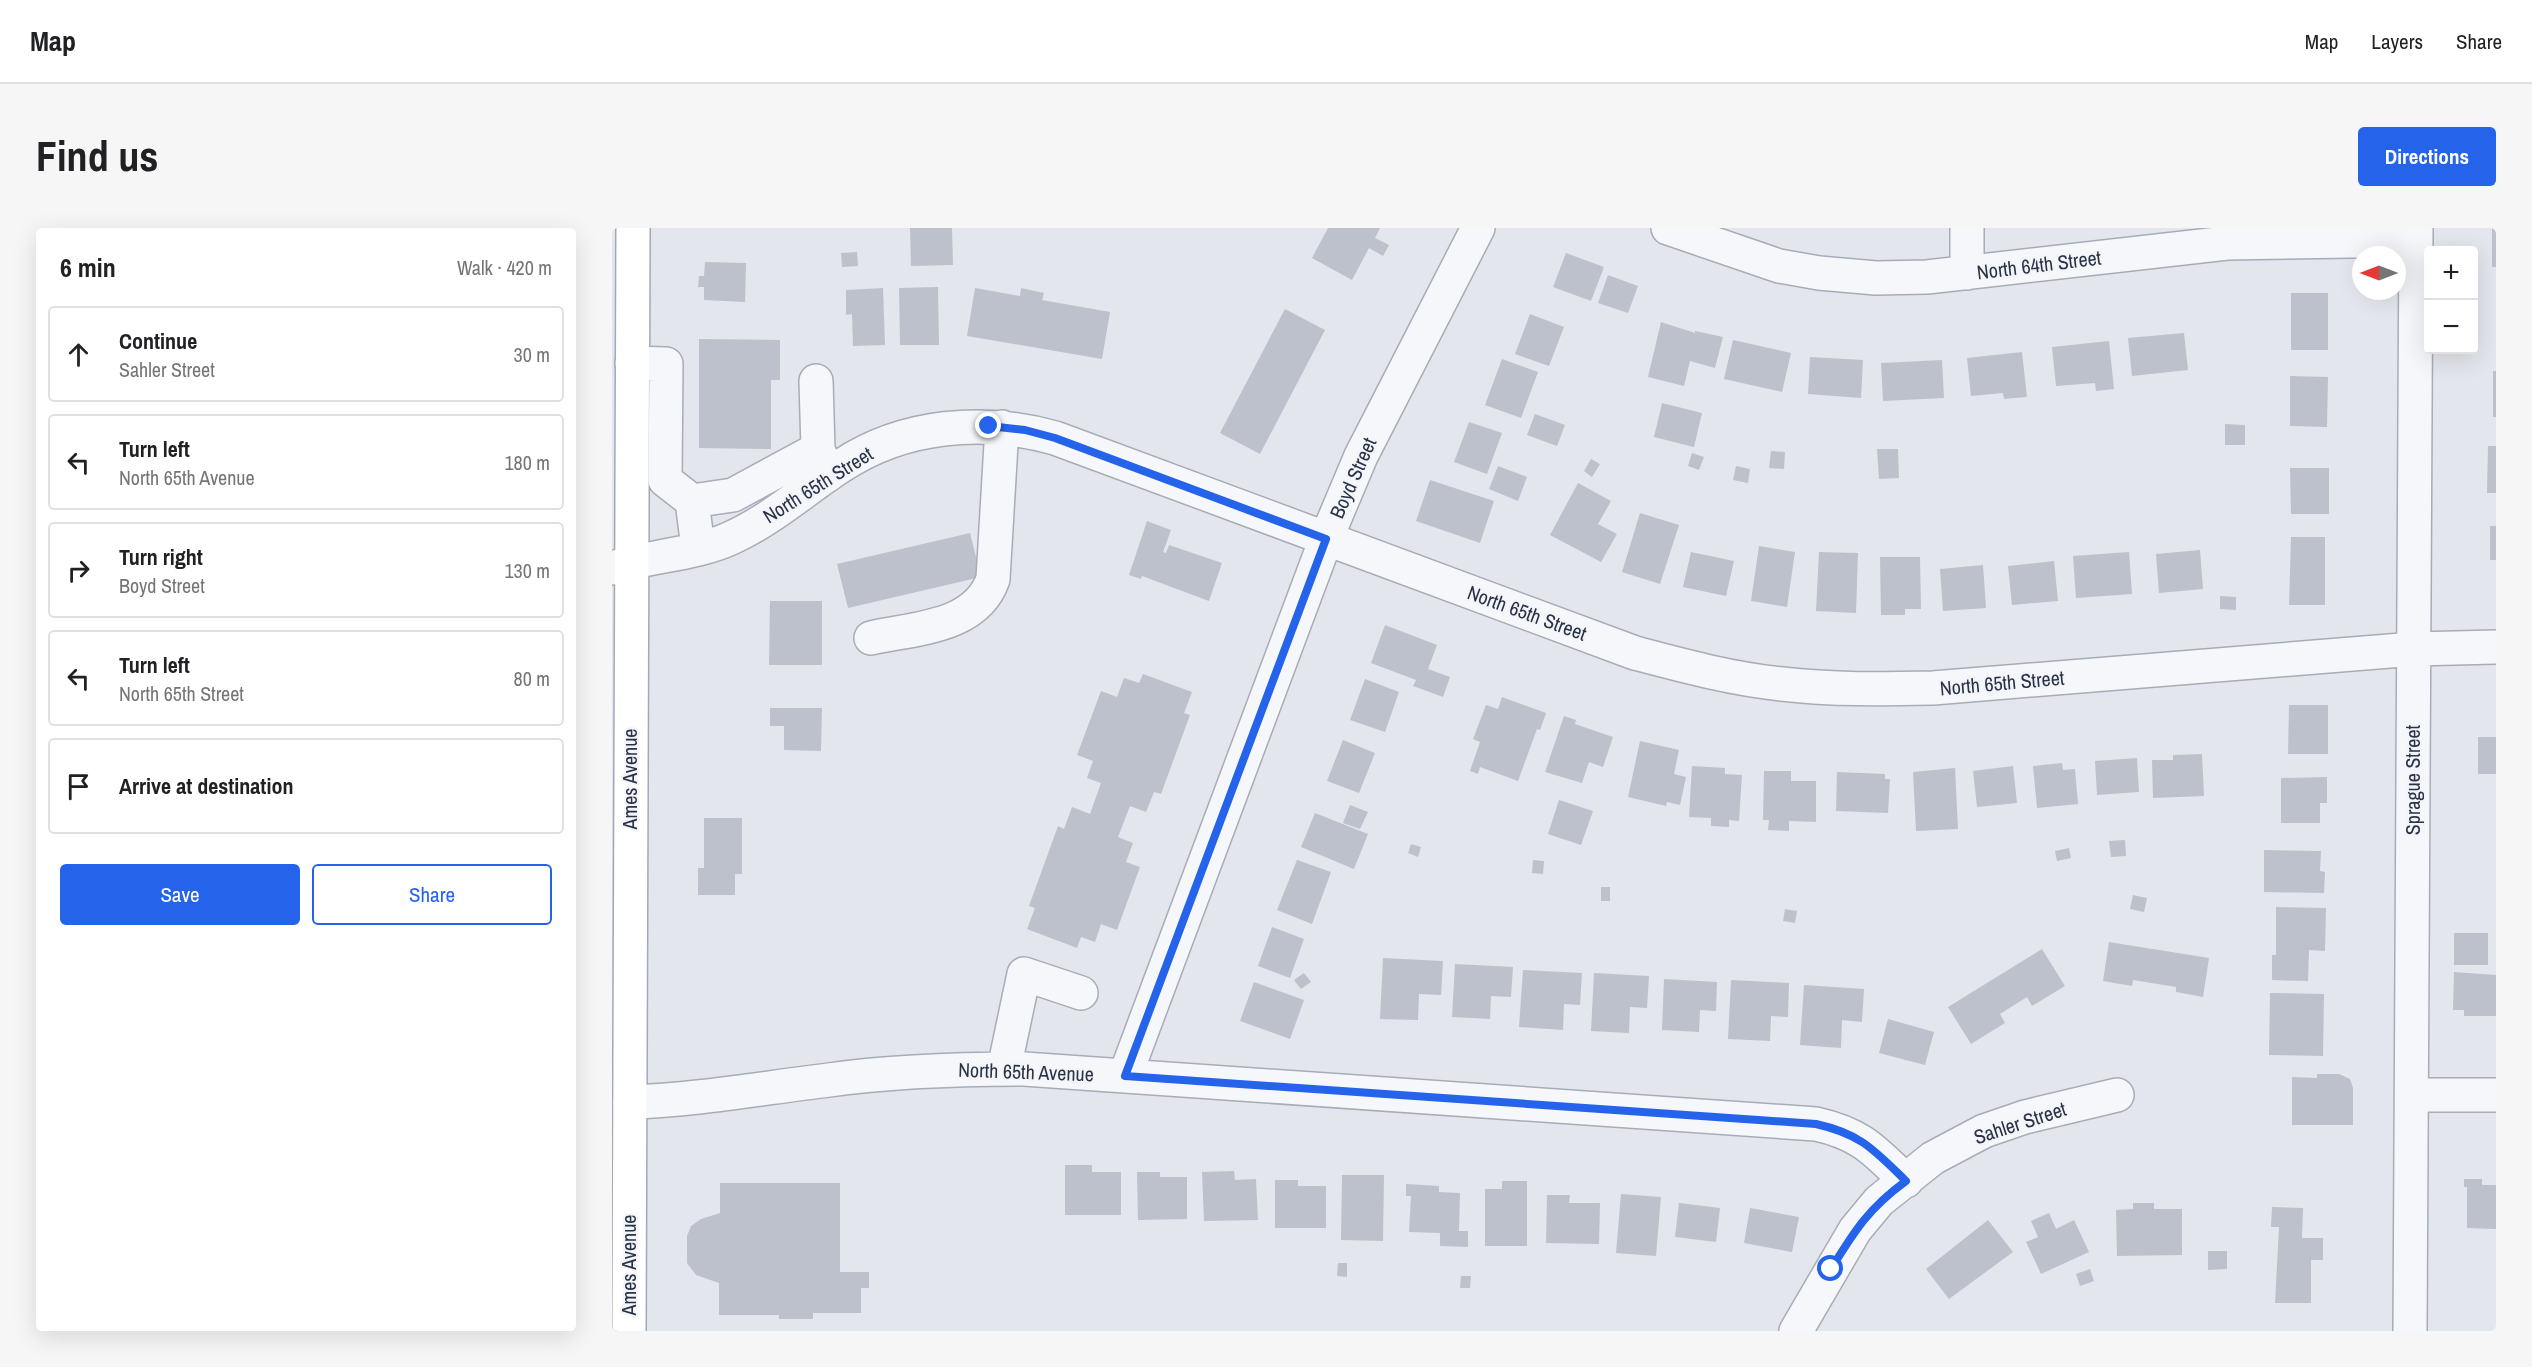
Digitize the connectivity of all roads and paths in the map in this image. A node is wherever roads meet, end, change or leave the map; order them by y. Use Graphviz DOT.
graph roads {
  1 [pos="633,228"];
  2 [pos="1478,228"];
  3 [pos="1668,228"];
  4 [pos="1967,228"];
  5 [pos="2416,234"];
  6 [pos="1967,273"];
  7 [pos="632,363"];
  8 [pos="816,381"];
  9 [pos="1002,427"];
  10 [pos="631,455"];
  11 [pos="666,456"];
  12 [pos="823,462"];
  13 [pos="692,501"];
  14 [pos="1326,539"];
  15 [pos="698,548"];
  16 [pos="621,565"];
  17 [pos="871,638"];
  18 [pos="2496,647"];
  19 [pos="2414,649"];
  20 [pos="1081,993"];
  21 [pos="1004,1070"];
  22 [pos="1125,1076"];
  23 [pos="2117,1095"];
  24 [pos="2412,1095"];
  25 [pos="2496,1095"];
  26 [pos="630,1102"];
  27 [pos="1906,1181"];
  28 [pos="629,1331"];
  29 [pos="1796,1331"];
  30 [pos="2410,1331"];
  1 -- 7 [label="main road, Ames Avenue"];
  2 -- 14 [label="street, Boyd Street"];
  3 -- 6 [label="street, North 64th Street"];
  4 -- 6 [label="street"];
  5 -- 6 [label="street, North 64th Street"];
  5 -- 19 [label="street, Sprague Street"];
  7 -- 10 [label="main road, Ames Avenue"];
  7 -- 11 [label="street"];
  8 -- 12 [label="street"];
  9 -- 12 [label="street, North 65th Street"];
  9 -- 14 [label="street, North 65th Street"];
  9 -- 17 [label="street"];
  10 -- 11 [label="street"];
  10 -- 16 [label="main road, Ames Avenue"];
  11 -- 13 [label="street"];
  12 -- 13 [label="street"];
  12 -- 15 [label="street, North 65th Street"];
  13 -- 15 [label="street"];
  14 -- 19 [label="street, North 65th Street"];
  14 -- 22 [label="street, Boyd Street"];
  15 -- 16 [label="street, North 65th Street"];
  16 -- 26 [label="main road, Ames Avenue"];
  18 -- 19 [label="street, North 65th Street"];
  19 -- 24 [label="street, Sprague Street"];
  20 -- 21 [label="street"];
  21 -- 22 [label="street, North 65th Avenue"];
  21 -- 26 [label="street, North 65th Avenue"];
  22 -- 27 [label="street, North 65th Avenue"];
  23 -- 27 [label="street, Sahler Street"];
  24 -- 25 [label="street"];
  24 -- 30 [label="street, Sprague Street"];
  26 -- 28 [label="main road, Ames Avenue"];
  27 -- 29 [label="street, Sahler Street"];
}
